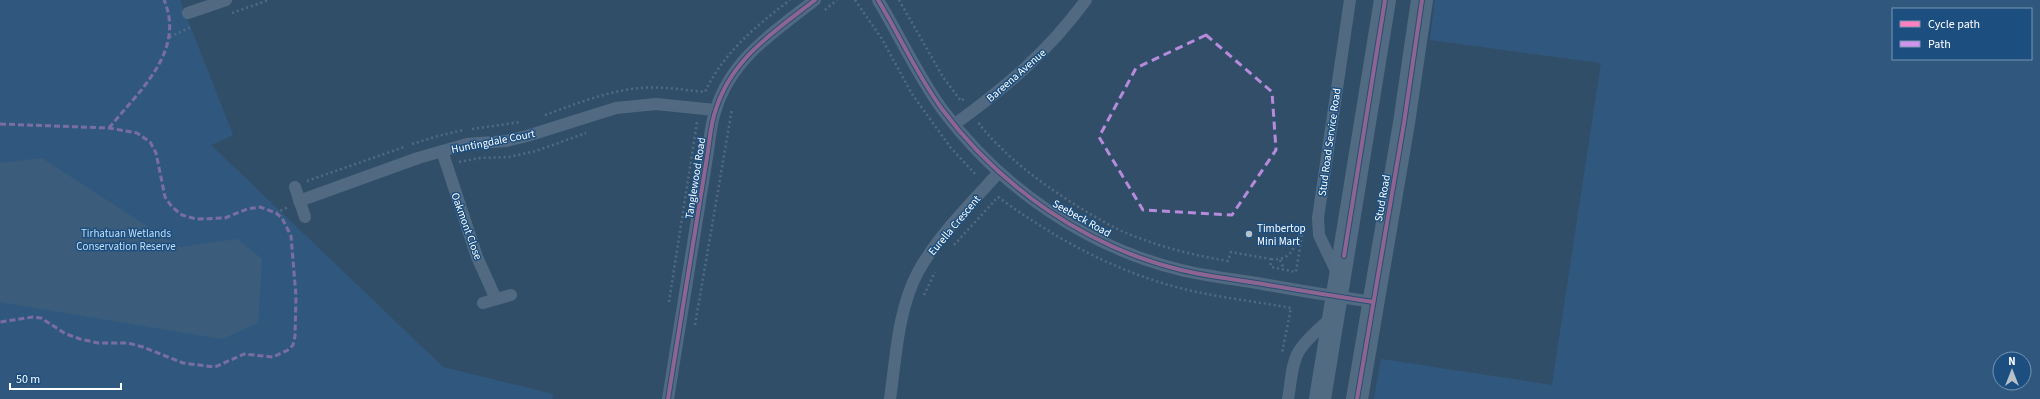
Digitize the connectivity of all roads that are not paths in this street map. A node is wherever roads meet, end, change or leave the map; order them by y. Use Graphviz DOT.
graph roads {
  1 [pos="226,0"];
  2 [pos="815,0"];
  3 [pos="878,0"];
  4 [pos="1086,0"];
  5 [pos="1350,0"];
  6 [pos="1385,0"];
  7 [pos="1422,0"];
  8 [pos="188,13"];
  9 [pos="715,110"];
  10 [pos="955,124"];
  11 [pos="442,151"];
  12 [pos="999,172"];
  13 [pos="295,187"];
  14 [pos="299,201"];
  15 [pos="305,217"];
  16 [pos="511,295"];
  17 [pos="1337,297"];
  18 [pos="496,299"];
  19 [pos="1373,302"];
  20 [pos="483,304"];
  21 [pos="668,399"];
  22 [pos="890,399"];
  23 [pos="1288,399"];
  24 [pos="1320,399"];
  25 [pos="1357,399"];
  1 -- 8 [label="street"];
  2 -- 9 [label="street, Tanglewood Road"];
  3 -- 10 [label="street, Seebeck Road"];
  4 -- 10 [label="street, Bareena Avenue"];
  5 -- 17 [label="street, Stud Road Service Road"];
  6 -- 17 [label="highway"];
  7 -- 19 [label="highway, Stud Road"];
  9 -- 11 [label="street, Huntingdale Court"];
  9 -- 21 [label="street, Tanglewood Road"];
  10 -- 12 [label="street, Seebeck Road"];
  11 -- 14 [label="street, Huntingdale Court"];
  11 -- 18 [label="street, Oakmont Close"];
  12 -- 17 [label="street, Seebeck Road"];
  12 -- 22 [label="street, Eurella Crescent"];
  13 -- 14 [label="street"];
  14 -- 15 [label="street"];
  16 -- 18 [label="street"];
  17 -- 19 [label="street, Seebeck Road"];
  17 -- 23 [label="street"];
  17 -- 24 [label="highway"];
  18 -- 20 [label="street"];
  19 -- 25 [label="highway, Stud Road"];
}
